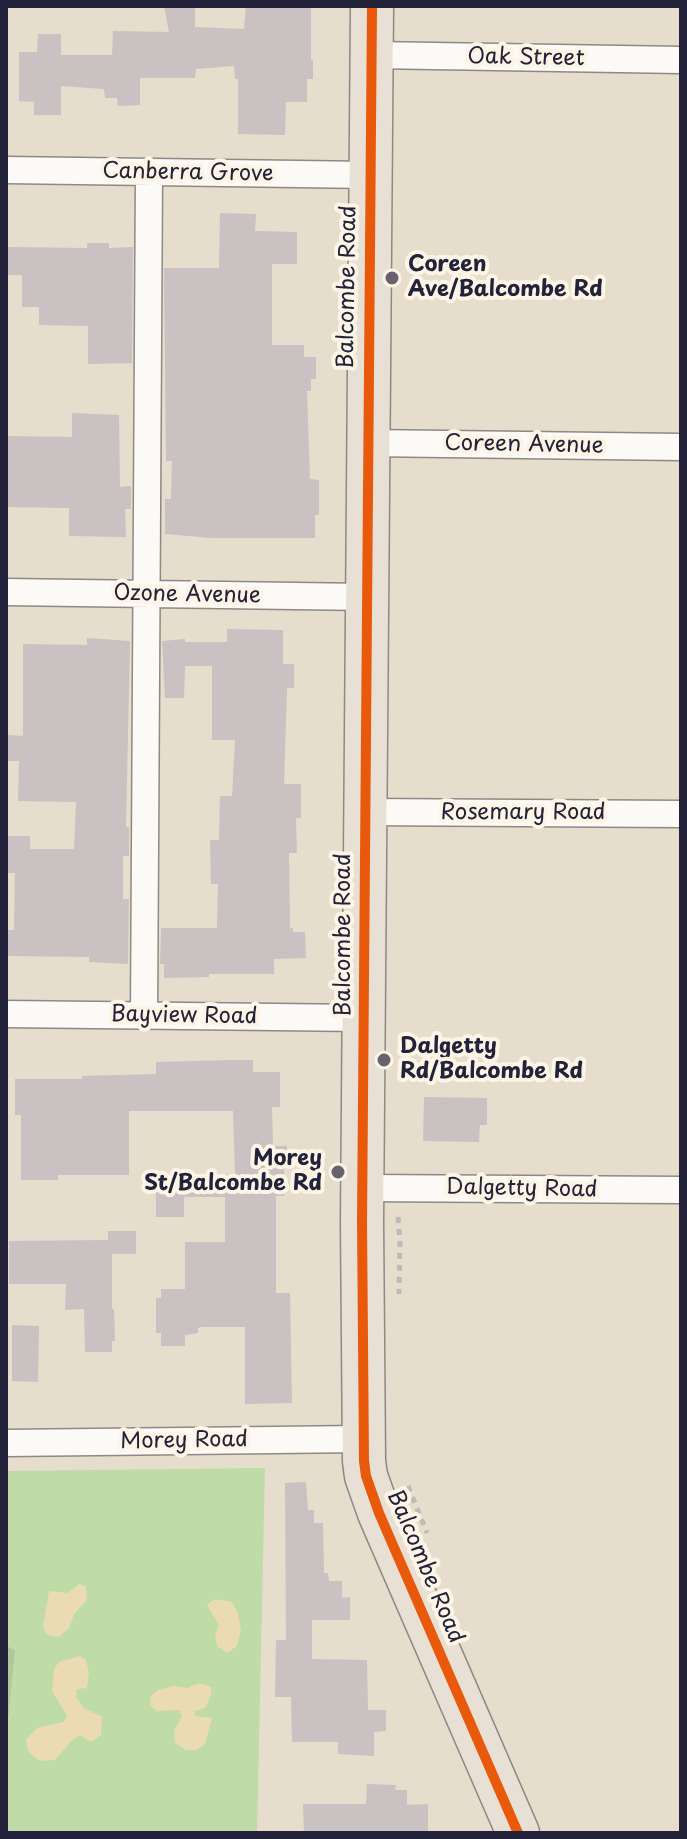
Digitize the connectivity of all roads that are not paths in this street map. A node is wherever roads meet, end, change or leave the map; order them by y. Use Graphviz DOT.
graph roads {
  1 [pos="372,6"];
  2 [pos="372,55"];
  3 [pos="681,60"];
  4 [pos="6,170"];
  5 [pos="149,172"];
  6 [pos="370,175"];
  7 [pos="367,443"];
  8 [pos="681,447"];
  9 [pos="6,592"];
  10 [pos="147,594"];
  11 [pos="367,597"];
  12 [pos="365,812"];
  13 [pos="681,814"];
  14 [pos="6,1014"];
  15 [pos="144,1015"];
  16 [pos="363,1018"];
  17 [pos="379,1188"];
  18 [pos="681,1190"];
  19 [pos="363,1439"];
  20 [pos="6,1443"];
  21 [pos="518,1833"];
  1 -- 2 [label="main road, Balcombe Road"];
  2 -- 3 [label="street, Oak Street"];
  2 -- 6 [label="main road, Balcombe Road"];
  4 -- 5 [label="street, Canberra Grove"];
  5 -- 6 [label="street, Canberra Grove"];
  5 -- 10 [label="street"];
  6 -- 7 [label="main road, Balcombe Road"];
  7 -- 8 [label="street, Coreen Avenue"];
  7 -- 11 [label="main road, Balcombe Road"];
  9 -- 10 [label="street, Ozone Avenue"];
  10 -- 11 [label="street, Ozone Avenue"];
  10 -- 15 [label="street"];
  11 -- 12 [label="main road, Balcombe Road"];
  12 -- 13 [label="street, Rosemary Road"];
  12 -- 16 [label="main road, Balcombe Road"];
  14 -- 15 [label="street, Bayview Road"];
  15 -- 16 [label="street, Bayview Road"];
  16 -- 17 [label="main road, Balcombe Road"];
  17 -- 18 [label="street, Dalgetty Road"];
  17 -- 19 [label="main road, Balcombe Road"];
  19 -- 20 [label="street, Morey Road"];
  19 -- 21 [label="main road, Balcombe Road"];
}
